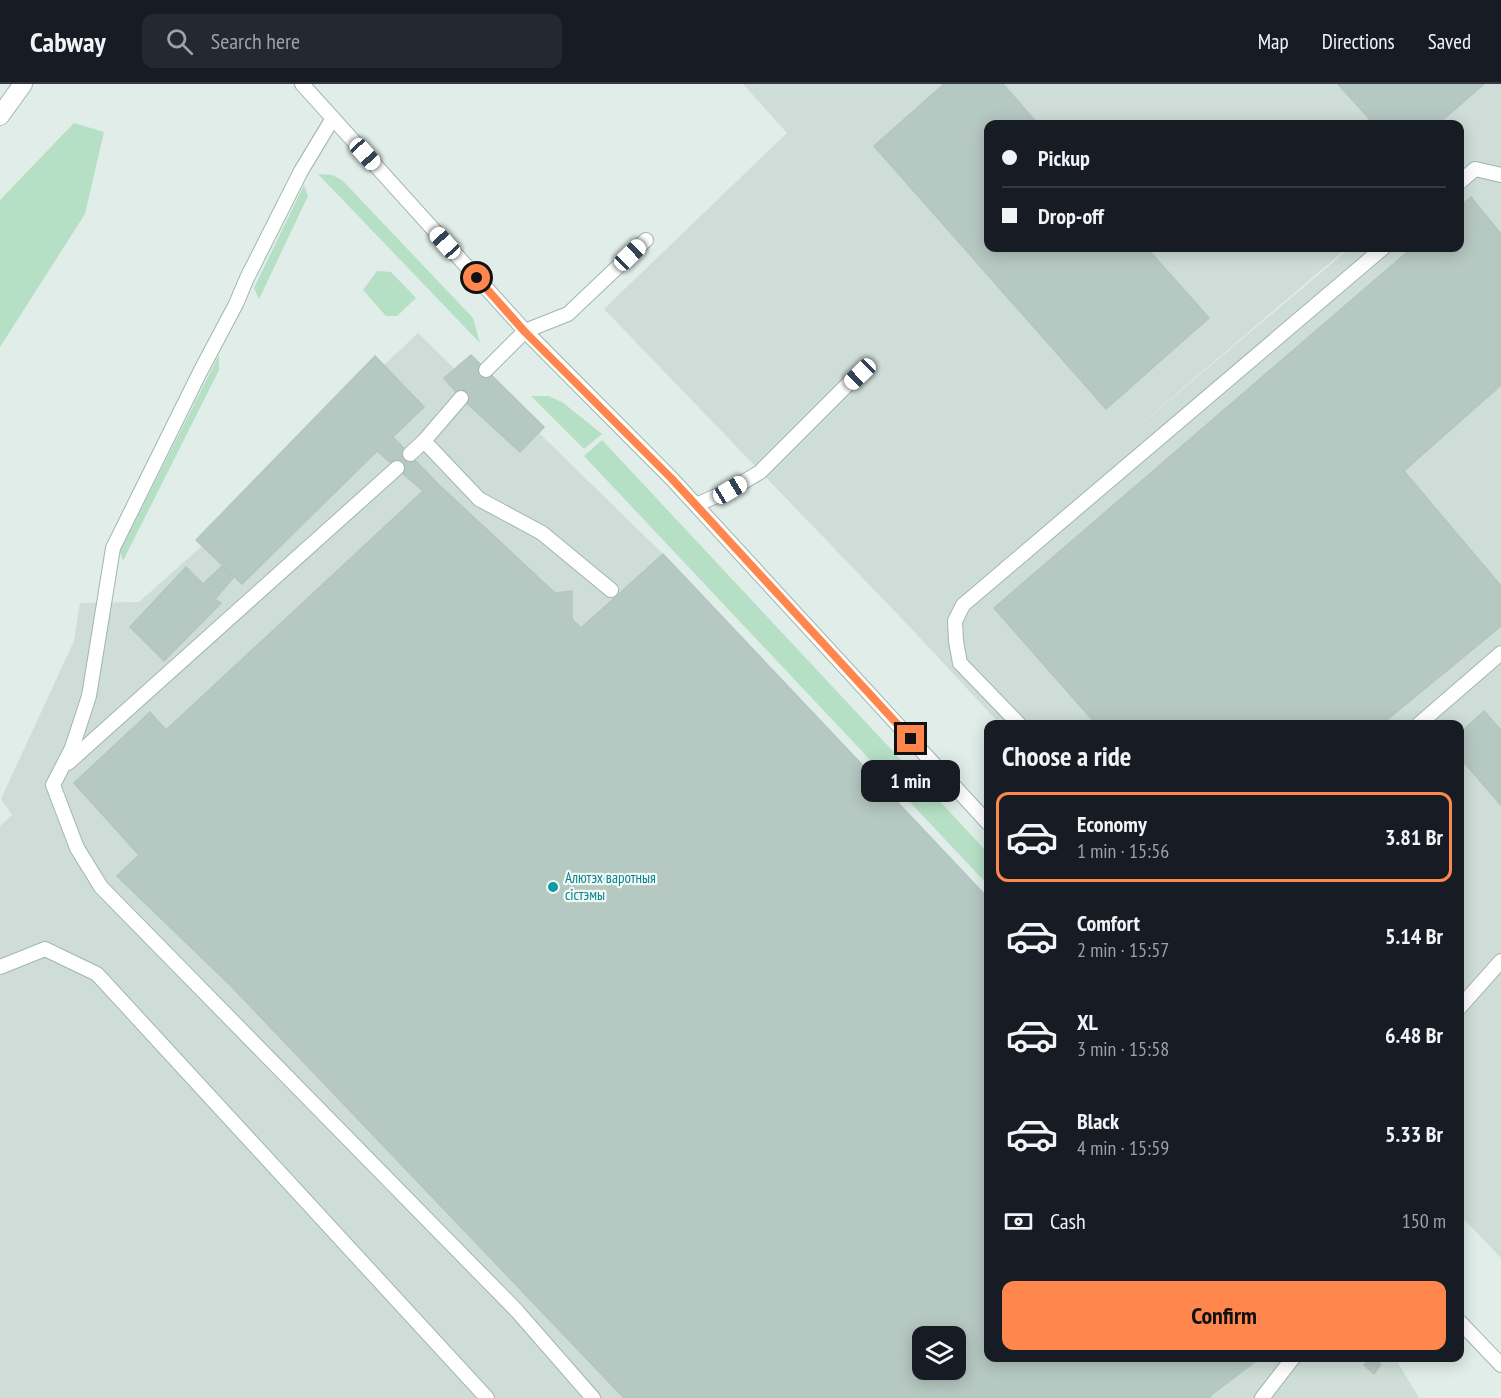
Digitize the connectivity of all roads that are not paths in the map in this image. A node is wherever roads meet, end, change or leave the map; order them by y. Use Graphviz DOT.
graph roads {
  1 [pos="23,84"];
  2 [pos="302,84"];
  3 [pos="0,116"];
  4 [pos="333,118"];
  5 [pos="1501,175"];
  6 [pos="1464,179"];
  7 [pos="646,240"];
  8 [pos="1378,252"];
  9 [pos="525,332"];
  10 [pos="486,370"];
  11 [pos="860,374"];
  12 [pos="461,398"];
  13 [pos="424,441"];
  14 [pos="410,454"];
  15 [pos="397,468"];
  16 [pos="696,505"];
  17 [pos="610,590"];
  18 [pos="1501,653"];
  19 [pos="1015,720"];
  20 [pos="1424,720"];
  21 [pos="61,770"];
  22 [pos="984,819"];
  23 [pos="1501,961"];
  24 [pos="0,967"];
  25 [pos="1464,1002"];
  26 [pos="1464,1326"];
  27 [pos="1290,1362"];
  28 [pos="1501,1365"];
  29 [pos="487,1398"];
  30 [pos="593,1398"];
  31 [pos="1262,1398"];
  1 -- 3 [label="main road"];
  2 -- 4 [label="lane"];
  4 -- 9 [label="lane"];
  4 -- 21 [label="lane"];
  5 -- 6 [label="lane"];
  7 -- 9 [label="lane"];
  8 -- 19 [label="lane"];
  9 -- 10 [label="lane"];
  9 -- 16 [label="lane"];
  11 -- 16 [label="lane"];
  12 -- 13 [label="lane"];
  13 -- 14 [label="lane"];
  13 -- 17 [label="lane"];
  15 -- 21 [label="lane"];
  16 -- 22 [label="lane"];
  18 -- 20 [label="lane"];
  21 -- 30 [label="lane"];
  23 -- 25 [label="lane"];
  24 -- 29 [label="lane"];
  26 -- 28 [label="lane"];
  27 -- 31 [label="lane"];
}
